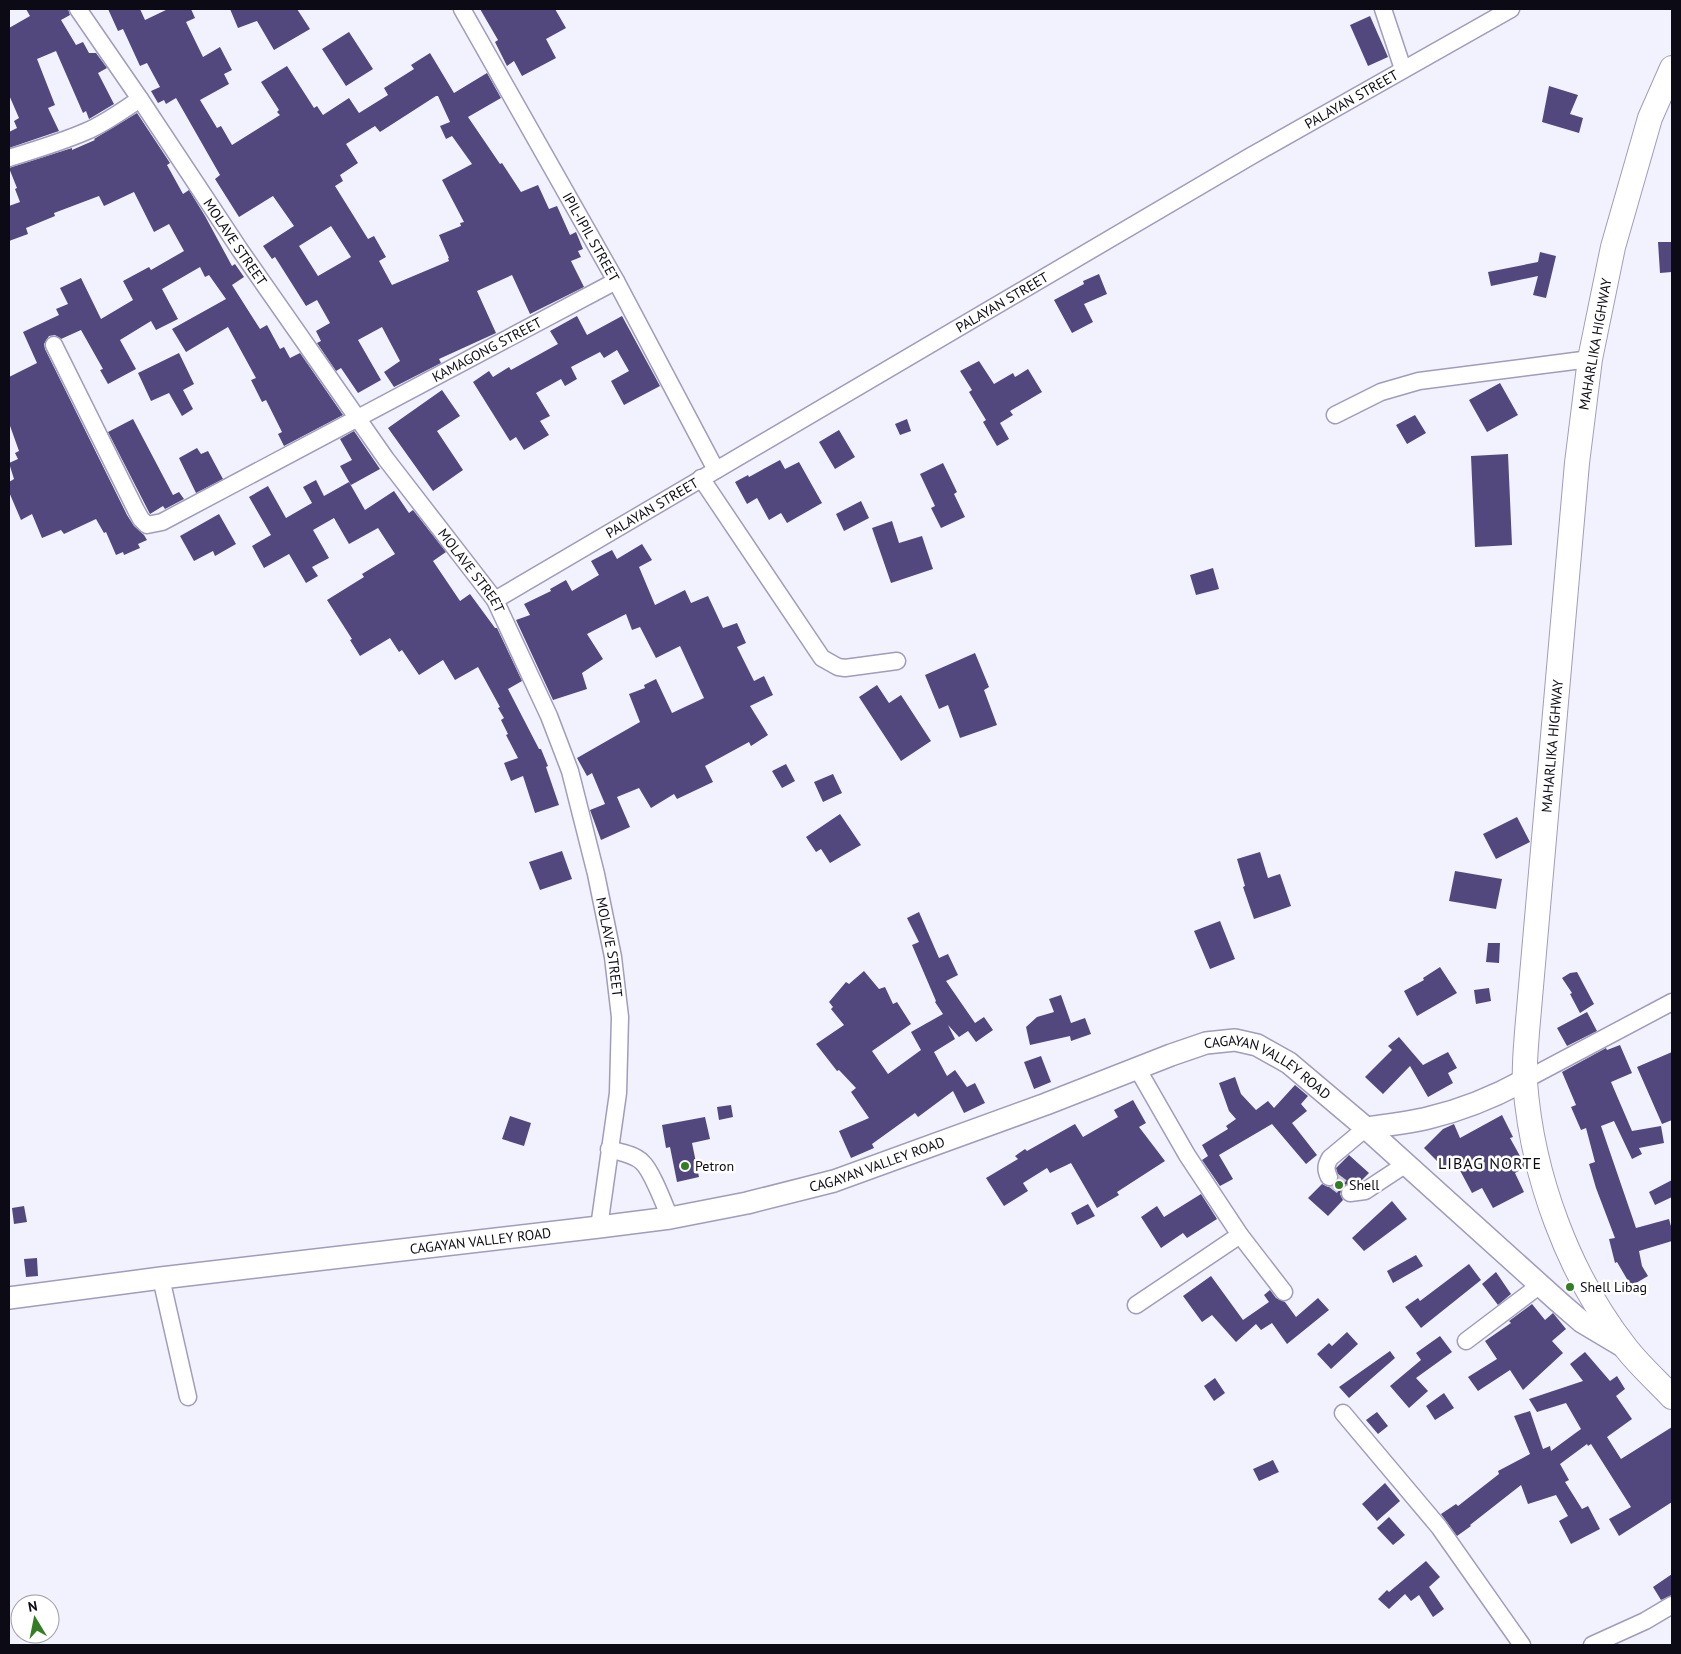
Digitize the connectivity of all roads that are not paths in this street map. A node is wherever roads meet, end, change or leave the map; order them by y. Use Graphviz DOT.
graph roads {
  1 [pos="78,9"];
  2 [pos="462,9"];
  3 [pos="1383,9"];
  4 [pos="1511,9"];
  5 [pos="1672,68"];
  6 [pos="1404,69"];
  7 [pos="140,99"];
  8 [pos="9,158"];
  9 [pos="616,281"];
  10 [pos="54,345"];
  11 [pos="1590,359"];
  12 [pos="1335,415"];
  13 [pos="358,418"];
  14 [pos="716,470"];
  15 [pos="701,478"];
  16 [pos="495,600"];
  17 [pos="897,661"];
  18 [pos="1672,1002"];
  19 [pos="1137,1068"];
  20 [pos="1525,1080"];
  21 [pos="1366,1128"];
  22 [pos="610,1149"];
  23 [pos="1406,1164"];
  24 [pos="1328,1177"];
  25 [pos="1350,1193"];
  26 [pos="670,1218"];
  27 [pos="599,1227"];
  28 [pos="1240,1234"];
  29 [pos="161,1278"];
  30 [pos="1540,1285"];
  31 [pos="1284,1292"];
  32 [pos="9,1298"];
  33 [pos="1136,1305"];
  34 [pos="1466,1341"];
  35 [pos="1626,1348"];
  36 [pos="188,1397"];
  37 [pos="1672,1397"];
  38 [pos="1343,1412"];
  39 [pos="1672,1605"];
  40 [pos="1522,1645"];
  41 [pos="1592,1645"];
  1 -- 7 [label="street, MOLAVE STREET"];
  2 -- 9 [label="street, IPIL-IPIL STREET"];
  3 -- 6 [label="street"];
  4 -- 6 [label="street, PALAYAN STREET"];
  5 -- 11 [label="highway, MAHARLIKA HIGHWAY"];
  6 -- 14 [label="street, PALAYAN STREET"];
  7 -- 8 [label="street"];
  7 -- 13 [label="street, MOLAVE STREET"];
  9 -- 13 [label="street, KAMAGONG STREET"];
  9 -- 14 [label="street, IPIL-IPIL STREET"];
  10 -- 13 [label="street, KAMAGONG STREET"];
  11 -- 12 [label="street"];
  11 -- 20 [label="highway, MAHARLIKA HIGHWAY"];
  13 -- 16 [label="street, MOLAVE STREET"];
  14 -- 15 [label="street, PALAYAN STREET"];
  15 -- 16 [label="street, PALAYAN STREET"];
  15 -- 17 [label="street"];
  16 -- 22 [label="street, MOLAVE STREET"];
  18 -- 20 [label="street"];
  19 -- 21 [label="main road, CAGAYAN VALLEY ROAD"];
  19 -- 26 [label="main road, CAGAYAN VALLEY ROAD"];
  19 -- 28 [label="street"];
  20 -- 21 [label="main road"];
  20 -- 35 [label="highway, MAHARLIKA HIGHWAY"];
  21 -- 23 [label="main road, CAGAYAN VALLEY ROAD"];
  21 -- 24 [label="street"];
  22 -- 26 [label="street"];
  22 -- 27 [label="street, MOLAVE STREET"];
  23 -- 25 [label="street"];
  23 -- 30 [label="main road, CAGAYAN VALLEY ROAD"];
  26 -- 27 [label="main road, CAGAYAN VALLEY ROAD"];
  27 -- 29 [label="main road, CAGAYAN VALLEY ROAD"];
  28 -- 31 [label="street"];
  28 -- 33 [label="street"];
  29 -- 32 [label="main road, CAGAYAN VALLEY ROAD"];
  29 -- 36 [label="street"];
  30 -- 34 [label="street"];
  30 -- 35 [label="main road, CAGAYAN VALLEY ROAD"];
  35 -- 37 [label="highway, MAHARLIKA HIGHWAY"];
  38 -- 40 [label="street"];
  39 -- 41 [label="street"];
}
